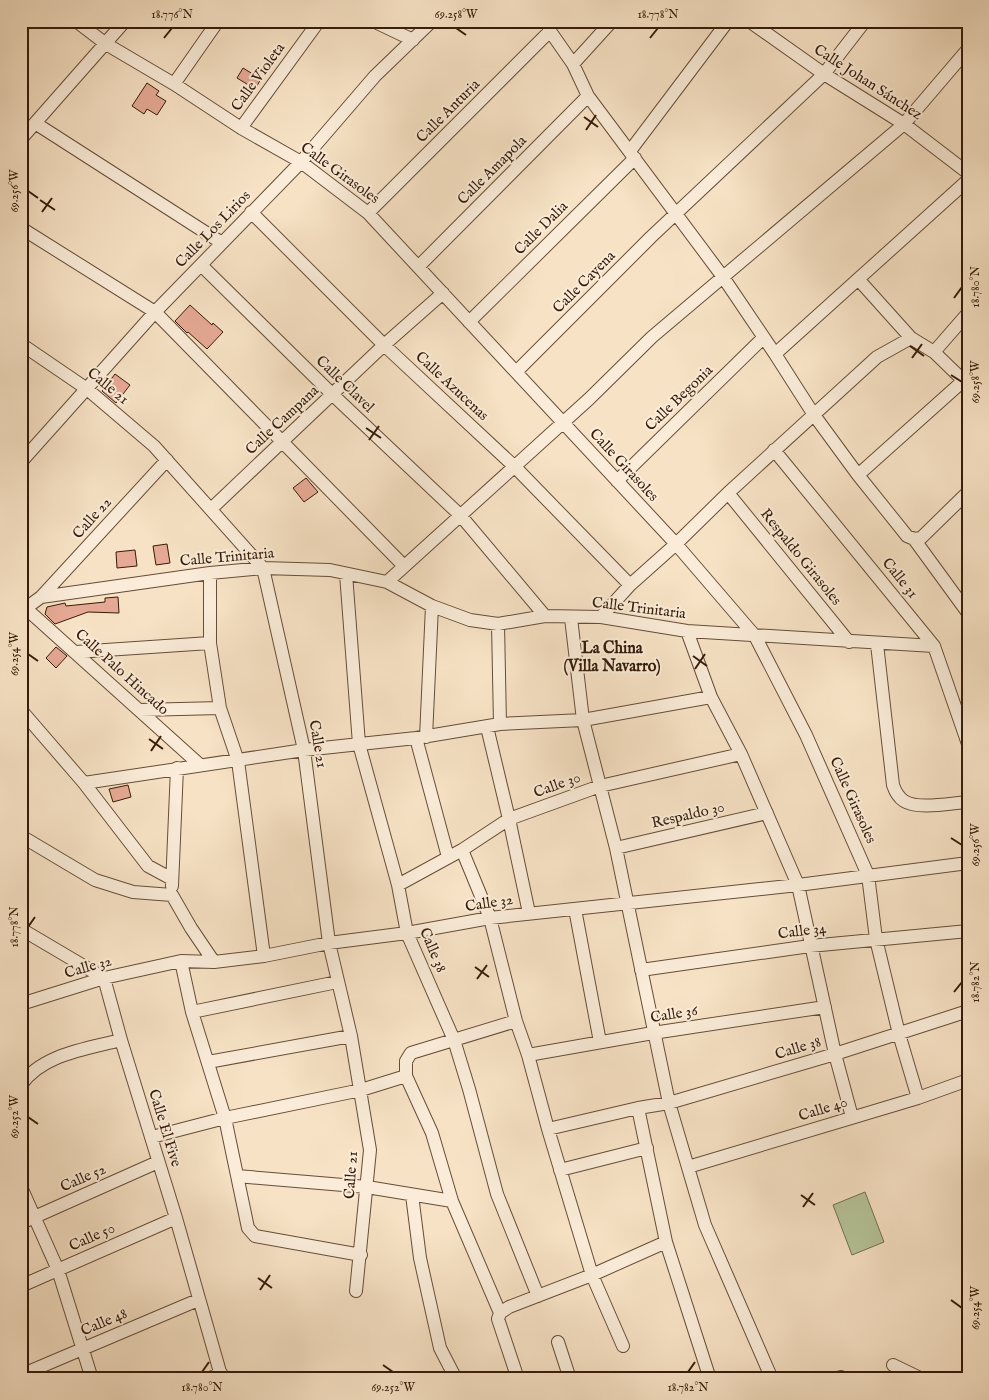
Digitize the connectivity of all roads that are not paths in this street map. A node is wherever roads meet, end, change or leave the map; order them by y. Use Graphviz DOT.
graph roads {
  1 [pos="76,21"];
  2 [pos="125,21"];
  3 [pos="218,21"];
  4 [pos="319,21"];
  5 [pos="373,21"];
  6 [pos="432,21"];
  7 [pos="612,21"];
  8 [pos="728,21"];
  9 [pos="749,21"];
  10 [pos="865,21"];
  11 [pos="548,26"];
  12 [pos="413,40"];
  13 [pos="106,44"];
  14 [pos="968,49"];
  15 [pos="573,64"];
  16 [pos="824,74"];
  17 [pos="174,84"];
  18 [pos="588,96"];
  19 [pos="35,123"];
  20 [pos="904,124"];
  21 [pos="241,128"];
  22 [pos="21,139"];
  23 [pos="633,154"];
  24 [pos="300,162"];
  25 [pos="968,173"];
  26 [pos="968,180"];
  27 [pos="251,212"];
  28 [pos="368,213"];
  29 [pos="676,215"];
  30 [pos="21,228"];
  31 [pos="222,243"];
  32 [pos="201,264"];
  33 [pos="418,267"];
  34 [pos="723,277"];
  35 [pos="858,279"];
  36 [pos="442,293"];
  37 [pos="155,312"];
  38 [pos="968,313"];
  39 [pos="469,322"];
  40 [pos="763,338"];
  41 [pos="911,338"];
  42 [pos="21,344"];
  43 [pos="384,345"];
  44 [pos="934,352"];
  45 [pos="775,354"];
  46 [pos="516,372"];
  47 [pos="965,383"];
  48 [pos="87,389"];
  49 [pos="332,395"];
  50 [pos="814,415"];
  51 [pos="563,423"];
  52 [pos="282,443"];
  53 [pos="774,450"];
  54 [pos="22,460"];
  55 [pos="166,460"];
  56 [pos="514,467"];
  57 [pos="858,475"];
  58 [pos="617,481"];
  59 [pos="968,492"];
  60 [pos="728,493"];
  61 [pos="211,509"];
  62 [pos="461,516"];
  63 [pos="914,539"];
  64 [pos="676,544"];
  65 [pos="404,566"];
  66 [pos="263,568"];
  67 [pos="210,572"];
  68 [pos="346,574"];
  69 [pos="387,582"];
  70 [pos="630,584"];
  71 [pos="41,597"];
  72 [pos="24,606"];
  73 [pos="432,606"];
  74 [pos="968,613"];
  75 [pos="545,616"];
  76 [pos="601,617"];
  77 [pos="571,618"];
  78 [pos="498,624"];
  79 [pos="687,631"];
  80 [pos="755,636"];
  81 [pos="849,642"];
  82 [pos="210,643"];
  83 [pos="877,644"];
  84 [pos="934,646"];
  85 [pos="76,652"];
  86 [pos="711,697"];
  87 [pos="220,708"];
  88 [pos="21,710"];
  89 [pos="140,710"];
  90 [pos="583,720"];
  91 [pos="500,724"];
  92 [pos="487,727"];
  93 [pos="421,737"];
  94 [pos="358,744"];
  95 [pos="968,744"];
  96 [pos="304,750"];
  97 [pos="741,754"];
  98 [pos="238,761"];
  99 [pos="200,765"];
  100 [pos="176,768"];
  101 [pos="84,783"];
  102 [pos="600,786"];
  103 [pos="968,802"];
  104 [pos="767,813"];
  105 [pos="509,819"];
  106 [pos="21,836"];
  107 [pos="616,848"];
  108 [pos="462,850"];
  109 [pos="448,857"];
  110 [pos="968,864"];
  111 [pos="868,875"];
  112 [pos="172,879"];
  113 [pos="798,884"];
  114 [pos="398,885"];
  115 [pos="172,895"];
  116 [pos="627,904"];
  117 [pos="575,909"];
  118 [pos="528,913"];
  119 [pos="490,918"];
  120 [pos="21,929"];
  121 [pos="968,931"];
  122 [pos="407,933"];
  123 [pos="876,939"];
  124 [pos="328,943"];
  125 [pos="810,946"];
  126 [pos="264,956"];
  127 [pos="181,961"];
  128 [pos="214,962"];
  129 [pos="641,970"];
  130 [pos="104,978"];
  131 [pos="337,982"];
  132 [pos="21,1004"];
  133 [pos="825,1007"];
  134 [pos="968,1011"];
  135 [pos="192,1012"];
  136 [pos="516,1021"];
  137 [pos="654,1033"];
  138 [pos="899,1034"];
  139 [pos="351,1036"];
  140 [pos="121,1040"];
  141 [pos="454,1040"];
  142 [pos="600,1042"];
  143 [pos="835,1054"];
  144 [pos="528,1055"];
  145 [pos="208,1062"];
  146 [pos="406,1076"];
  147 [pos="968,1080"];
  148 [pos="21,1086"];
  149 [pos="361,1090"];
  150 [pos="918,1098"];
  151 [pos="669,1104"];
  152 [pos="638,1108"];
  153 [pos="852,1117"];
  154 [pos="225,1118"];
  155 [pos="548,1129"];
  156 [pos="152,1137"];
  157 [pos="647,1148"];
  158 [pos="158,1162"];
  159 [pos="688,1167"];
  160 [pos="560,1170"];
  161 [pos="237,1176"];
  162 [pos="367,1187"];
  163 [pos="21,1188"];
  164 [pos="412,1195"];
  165 [pos="452,1201"];
  166 [pos="35,1217"];
  167 [pos="176,1218"];
  168 [pos="21,1223"];
  169 [pos="666,1242"];
  170 [pos="361,1255"];
  171 [pos="58,1270"];
  172 [pos="592,1275"];
  173 [pos="21,1286"];
  174 [pos="356,1291"];
  175 [pos="538,1296"];
  176 [pos="198,1300"];
  177 [pos="500,1313"];
  178 [pos="558,1342"];
  179 [pos="623,1346"];
  180 [pos="82,1349"];
  181 [pos="894,1365"];
  182 [pos="21,1375"];
  183 [pos="221,1376"];
  184 [pos="92,1379"];
  185 [pos="208,1379"];
  186 [pos="456,1379"];
  187 [pos="518,1379"];
  188 [pos="570,1379"];
  189 [pos="710,1379"];
  190 [pos="772,1379"];
  191 [pos="922,1379"];
  1 -- 13 [label="street, Calle Girasoles"];
  2 -- 13 [label="street"];
  3 -- 17 [label="street"];
  4 -- 21 [label="street, Calle Violeta"];
  5 -- 12 [label="street"];
  6 -- 12 [label="street, Calle Los Lirios"];
  7 -- 15 [label="street"];
  8 -- 23 [label="street, Calle Dalia"];
  9 -- 16 [label="street, Calle Johan Sánchez"];
  10 -- 16 [label="street, Calle Cayena"];
  11 -- 15 [label="street"];
  11 -- 28 [label="street, Calle Anturia"];
  12 -- 24 [label="street, Calle Los Lirios"];
  13 -- 17 [label="street, Calle Girasoles"];
  13 -- 19 [label="street"];
  14 -- 20 [label="street"];
  15 -- 18 [label="street"];
  16 -- 20 [label="street, Calle Johan Sánchez"];
  16 -- 29 [label="street, Calle Cayena"];
  17 -- 21 [label="street, Calle Girasoles"];
  18 -- 23 [label="street"];
  18 -- 33 [label="street, Calle Amapola"];
  19 -- 22 [label="street"];
  19 -- 31 [label="street"];
  20 -- 25 [label="street, Calle Johan Sánchez"];
  20 -- 34 [label="street"];
  21 -- 24 [label="street, Calle Girasoles"];
  23 -- 29 [label="street"];
  23 -- 39 [label="street, Calle Dalia"];
  24 -- 27 [label="street, Calle Los Lirios"];
  24 -- 28 [label="street, Calle Girasoles"];
  26 -- 35 [label="street"];
  27 -- 31 [label="street, Calle Los Lirios"];
  27 -- 43 [label="street, Calle Azucenas"];
  28 -- 33 [label="street, Calle Girasoles"];
  29 -- 34 [label="street"];
  29 -- 46 [label="street, Calle Cayena"];
  30 -- 37 [label="street"];
  31 -- 32 [label="street, Calle Los Lirios"];
  32 -- 37 [label="street, Calle Los Lirios"];
  32 -- 49 [label="street, Calle Clavel"];
  33 -- 36 [label="street, Calle Girasoles"];
  34 -- 40 [label="street"];
  34 -- 51 [label="street"];
  35 -- 41 [label="street"];
  35 -- 45 [label="street"];
  36 -- 39 [label="street, Calle Girasoles"];
  36 -- 43 [label="street, Calle Campana"];
  37 -- 48 [label="street, Calle Los Lirios"];
  37 -- 52 [label="street"];
  38 -- 44 [label="street"];
  39 -- 46 [label="street, Calle Girasoles"];
  40 -- 45 [label="street"];
  40 -- 58 [label="street, Calle Begonia"];
  41 -- 44 [label="street"];
  41 -- 50 [label="street"];
  42 -- 48 [label="street, Calle 21"];
  43 -- 49 [label="street, Calle Campana"];
  43 -- 56 [label="street, Calle Azucenas"];
  44 -- 47 [label="street"];
  45 -- 50 [label="street"];
  46 -- 51 [label="street, Calle Girasoles"];
  47 -- 57 [label="street"];
  48 -- 54 [label="street, Calle Los Lirios"];
  48 -- 55 [label="street, Calle 21"];
  49 -- 52 [label="street, Calle Campana"];
  49 -- 62 [label="street, Calle Clavel"];
  50 -- 53 [label="street"];
  50 -- 57 [label="street"];
  51 -- 56 [label="street"];
  51 -- 58 [label="street, Calle Girasoles"];
  52 -- 61 [label="street, Calle Campana"];
  52 -- 65 [label="street"];
  53 -- 60 [label="street"];
  53 -- 84 [label="street, Calle 31"];
  55 -- 61 [label="street, Calle 21"];
  55 -- 71 [label="street, Calle 22"];
  56 -- 62 [label="street"];
  56 -- 70 [label="street, Calle Azucenas"];
  57 -- 63 [label="street"];
  58 -- 64 [label="street, Calle Girasoles"];
  59 -- 63 [label="street"];
  60 -- 64 [label="street"];
  60 -- 81 [label="street, Respaldo Girasoles"];
  61 -- 66 [label="street, Calle 21"];
  62 -- 65 [label="street"];
  62 -- 75 [label="street, Calle Clavel"];
  63 -- 74 [label="street"];
  64 -- 70 [label="street"];
  64 -- 80 [label="street, Calle Girasoles"];
  65 -- 69 [label="street"];
  66 -- 67 [label="street, Calle Trinitaria"];
  66 -- 68 [label="street, Calle Trinitaria"];
  66 -- 96 [label="street, Calle 21"];
  67 -- 71 [label="street, Calle Trinitaria"];
  67 -- 82 [label="street"];
  68 -- 69 [label="street, Calle Trinitaria"];
  68 -- 94 [label="street, Calle 38"];
  69 -- 73 [label="street, Calle Trinitaria"];
  70 -- 76 [label="street"];
  71 -- 72 [label="street, Calle Trinitaria"];
  72 -- 85 [label="street, Calle Palo Hincado"];
  73 -- 78 [label="street, Calle Trinitaria"];
  73 -- 93 [label="street"];
  75 -- 77 [label="street, Calle Trinitaria"];
  75 -- 78 [label="street, Calle Trinitaria"];
  76 -- 77 [label="street, Calle Trinitaria"];
  76 -- 79 [label="street, Calle Trinitaria"];
  77 -- 90 [label="street"];
  78 -- 91 [label="street"];
  79 -- 80 [label="street, Calle Trinitaria"];
  79 -- 86 [label="street"];
  80 -- 81 [label="street, Calle Trinitaria"];
  80 -- 111 [label="street, Calle Girasoles"];
  81 -- 83 [label="street, Calle Trinitaria"];
  82 -- 85 [label="street"];
  82 -- 87 [label="street"];
  83 -- 84 [label="street, Calle Trinitaria"];
  83 -- 103 [label="street"];
  84 -- 95 [label="street, Calle 31"];
  85 -- 89 [label="street, Calle Palo Hincado"];
  86 -- 90 [label="street"];
  86 -- 97 [label="street"];
  87 -- 89 [label="street"];
  87 -- 98 [label="street"];
  88 -- 101 [label="street"];
  89 -- 99 [label="street, Calle Palo Hincado"];
  90 -- 91 [label="street"];
  90 -- 102 [label="street"];
  91 -- 92 [label="street"];
  92 -- 93 [label="street"];
  92 -- 105 [label="street"];
  93 -- 94 [label="street"];
  93 -- 109 [label="street"];
  94 -- 96 [label="street"];
  94 -- 114 [label="street, Calle 38"];
  96 -- 98 [label="street"];
  96 -- 124 [label="street, Calle 21"];
  97 -- 102 [label="street, Calle 30"];
  97 -- 104 [label="street"];
  98 -- 99 [label="street"];
  98 -- 126 [label="street"];
  99 -- 100 [label="street"];
  100 -- 101 [label="street"];
  100 -- 112 [label="street"];
  101 -- 112 [label="street"];
  102 -- 105 [label="street, Calle 30"];
  102 -- 107 [label="street"];
  104 -- 107 [label="street, Respaldo 30"];
  104 -- 113 [label="street"];
  105 -- 108 [label="street, Calle 30"];
  105 -- 118 [label="street"];
  106 -- 115 [label="street"];
  107 -- 116 [label="street"];
  108 -- 109 [label="street, Calle 30"];
  108 -- 119 [label="street"];
  109 -- 114 [label="street, Calle 30"];
  110 -- 111 [label="street, Calle 32"];
  111 -- 113 [label="street, Calle 32"];
  111 -- 123 [label="street, Calle Girasoles"];
  112 -- 115 [label="street"];
  113 -- 116 [label="street, Calle 32"];
  113 -- 125 [label="street"];
  114 -- 122 [label="street, Calle 38"];
  115 -- 128 [label="street"];
  116 -- 117 [label="street, Calle 32"];
  116 -- 129 [label="street"];
  117 -- 118 [label="street, Calle 32"];
  117 -- 142 [label="street"];
  118 -- 119 [label="street, Calle 32"];
  119 -- 122 [label="street, Calle 32"];
  119 -- 136 [label="street"];
  120 -- 130 [label="street"];
  121 -- 123 [label="street, Calle 34"];
  122 -- 124 [label="street, Calle 32"];
  122 -- 141 [label="street, Calle 38"];
  123 -- 125 [label="street, Calle 34"];
  123 -- 138 [label="street, Calle Girasoles"];
  124 -- 126 [label="street, Calle 32"];
  124 -- 131 [label="street, Calle 21"];
  125 -- 129 [label="street, Calle 34"];
  125 -- 133 [label="street"];
  126 -- 128 [label="street, Calle 32"];
  127 -- 128 [label="street, Calle 32"];
  127 -- 130 [label="street, Calle 32"];
  127 -- 135 [label="street"];
  129 -- 137 [label="street"];
  130 -- 132 [label="street, Calle 32"];
  130 -- 140 [label="street, Calle El Five"];
  131 -- 135 [label="street"];
  131 -- 139 [label="street, Calle 21"];
  133 -- 137 [label="street, Calle 36"];
  133 -- 143 [label="street"];
  134 -- 138 [label="street, Calle 38"];
  135 -- 145 [label="street"];
  136 -- 141 [label="street"];
  136 -- 144 [label="street"];
  137 -- 142 [label="street, Calle 36"];
  137 -- 151 [label="street"];
  138 -- 143 [label="street, Calle 38"];
  138 -- 150 [label="street, Calle Girasoles"];
  139 -- 145 [label="street"];
  139 -- 149 [label="street, Calle 21"];
  140 -- 148 [label="street"];
  140 -- 156 [label="street, Calle El Five"];
  141 -- 146 [label="street"];
  141 -- 175 [label="street, Calle 38"];
  142 -- 144 [label="street, Calle 36"];
  143 -- 151 [label="street, Calle 38"];
  143 -- 153 [label="street"];
  144 -- 155 [label="street"];
  145 -- 154 [label="street"];
  146 -- 149 [label="street"];
  146 -- 165 [label="street"];
  147 -- 150 [label="street, Calle 40"];
  149 -- 154 [label="street"];
  149 -- 162 [label="street, Calle 21"];
  150 -- 153 [label="street, Calle 40"];
  151 -- 152 [label="street, Calle 38"];
  151 -- 159 [label="street"];
  152 -- 155 [label="street, Calle 38"];
  152 -- 157 [label="street"];
  153 -- 159 [label="street, Calle 40"];
  154 -- 156 [label="street"];
  154 -- 161 [label="street"];
  155 -- 160 [label="street"];
  156 -- 158 [label="street, Calle El Five"];
  157 -- 160 [label="street"];
  157 -- 169 [label="street"];
  158 -- 166 [label="street, Calle 52"];
  158 -- 167 [label="street, Calle El Five"];
  159 -- 190 [label="street"];
  160 -- 172 [label="street"];
  161 -- 162 [label="street"];
  161 -- 170 [label="street"];
  162 -- 164 [label="street"];
  162 -- 170 [label="street, Calle 21"];
  163 -- 166 [label="street"];
  164 -- 165 [label="street"];
  164 -- 186 [label="street"];
  165 -- 177 [label="street"];
  166 -- 168 [label="street, Calle 52"];
  166 -- 171 [label="street"];
  167 -- 171 [label="street, Calle 50"];
  167 -- 176 [label="street, Calle El Five"];
  169 -- 172 [label="street"];
  169 -- 189 [label="street"];
  170 -- 174 [label="street, Calle 21"];
  171 -- 173 [label="street, Calle 50"];
  171 -- 180 [label="street"];
  172 -- 175 [label="street"];
  172 -- 179 [label="street"];
  175 -- 177 [label="street"];
  176 -- 180 [label="street, Calle 48"];
  176 -- 183 [label="street, Calle El Five"];
  177 -- 187 [label="street"];
  178 -- 188 [label="street"];
  180 -- 182 [label="street, Calle 48"];
  180 -- 184 [label="street"];
  181 -- 191 [label="street"];
  183 -- 185 [label="street"];
}
